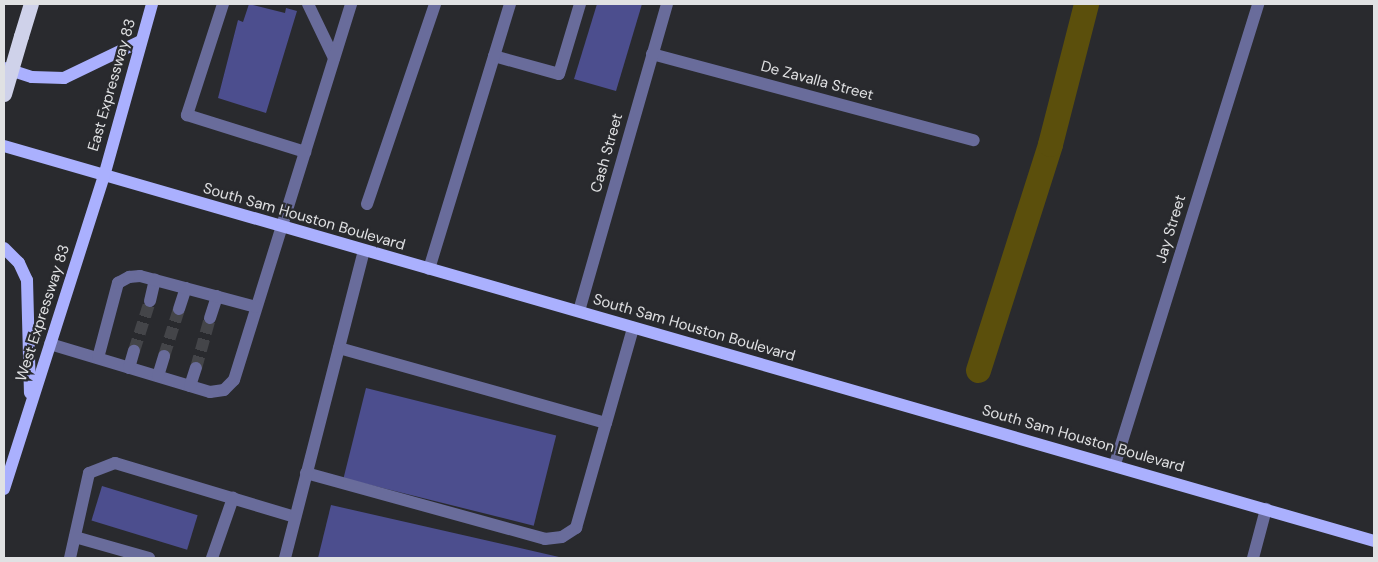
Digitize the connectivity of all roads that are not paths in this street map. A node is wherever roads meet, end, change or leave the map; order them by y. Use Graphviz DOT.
graph roads {
  1 [pos="31,4"];
  2 [pos="152,4"];
  3 [pos="223,4"];
  4 [pos="308,4"];
  5 [pos="351,4"];
  6 [pos="435,4"];
  7 [pos="510,4"];
  8 [pos="580,4"];
  9 [pos="667,4"];
  10 [pos="1258,4"];
  11 [pos="142,41"];
  12 [pos="652,54"];
  13 [pos="494,56"];
  14 [pos="334,58"];
  15 [pos="4,68"];
  16 [pos="4,94"];
  17 [pos="974,140"];
  18 [pos="4,146"];
  19 [pos="305,152"];
  20 [pos="104,176"];
  21 [pos="367,204"];
  22 [pos="282,227"];
  23 [pos="4,248"];
  24 [pos="364,251"];
  25 [pos="429,269"];
  26 [pos="155,280"];
  27 [pos="186,288"];
  28 [pos="217,296"];
  29 [pos="150,301"];
  30 [pos="256,307"];
  31 [pos="179,309"];
  32 [pos="578,311"];
  33 [pos="210,318"];
  34 [pos="633,328"];
  35 [pos="50,344"];
  36 [pos="339,348"];
  37 [pos="134,351"];
  38 [pos="164,356"];
  39 [pos="98,358"];
  40 [pos="129,368"];
  41 [pos="196,368"];
  42 [pos="158,376"];
  43 [pos="190,386"];
  44 [pos="30,406"];
  45 [pos="606,423"];
  46 [pos="1115,464"];
  47 [pos="306,473"];
  48 [pos="4,489"];
  49 [pos="233,498"];
  50 [pos="1266,509"];
  51 [pos="295,517"];
  52 [pos="75,537"];
  53 [pos="1374,541"];
  54 [pos="70,558"];
  55 [pos="149,558"];
  56 [pos="212,558"];
  57 [pos="285,558"];
  58 [pos="1253,558"];
  1 -- 16 [label="highway, bridge"];
  2 -- 11 [label="main road, East Expressway 83"];
  3 -- 19 [label="street"];
  4 -- 14 [label="street"];
  5 -- 14 [label="street"];
  6 -- 21 [label="street"];
  7 -- 13 [label="street"];
  8 -- 13 [label="street"];
  9 -- 12 [label="street, Cash Street"];
  10 -- 46 [label="street, Jay Street"];
  11 -- 15 [label="main road"];
  11 -- 20 [label="main road, East Expressway 83"];
  12 -- 17 [label="street, De Zavalla Street"];
  12 -- 32 [label="street, Cash Street"];
  13 -- 25 [label="street"];
  14 -- 19 [label="street"];
  18 -- 20 [label="main road, South Sam Houston Boulevard"];
  19 -- 22 [label="street"];
  20 -- 22 [label="main road, South Sam Houston Boulevard"];
  20 -- 35 [label="main road, West Expressway 83"];
  22 -- 24 [label="main road, South Sam Houston Boulevard"];
  22 -- 30 [label="street"];
  23 -- 44 [label="main road"];
  24 -- 25 [label="main road, South Sam Houston Boulevard"];
  24 -- 36 [label="street"];
  25 -- 32 [label="main road, South Sam Houston Boulevard"];
  26 -- 27 [label="street"];
  26 -- 29 [label="street"];
  26 -- 39 [label="street"];
  27 -- 28 [label="street"];
  27 -- 31 [label="street"];
  28 -- 30 [label="street"];
  28 -- 33 [label="street"];
  30 -- 43 [label="street"];
  32 -- 34 [label="main road, South Sam Houston Boulevard"];
  34 -- 45 [label="street"];
  34 -- 46 [label="main road, South Sam Houston Boulevard"];
  35 -- 39 [label="street"];
  35 -- 44 [label="main road, West Expressway 83"];
  36 -- 45 [label="street"];
  36 -- 47 [label="street"];
  37 -- 40 [label="street"];
  38 -- 42 [label="street"];
  39 -- 40 [label="street"];
  40 -- 42 [label="street"];
  41 -- 43 [label="street"];
  42 -- 43 [label="street"];
  44 -- 48 [label="main road, West Expressway 83"];
  45 -- 47 [label="street"];
  46 -- 50 [label="main road, South Sam Houston Boulevard"];
  47 -- 51 [label="street"];
  49 -- 51 [label="street"];
  49 -- 52 [label="street"];
  49 -- 56 [label="street"];
  50 -- 53 [label="main road, South Sam Houston Boulevard"];
  50 -- 58 [label="street"];
  51 -- 57 [label="street"];
  52 -- 54 [label="street"];
  52 -- 55 [label="street"];
}
